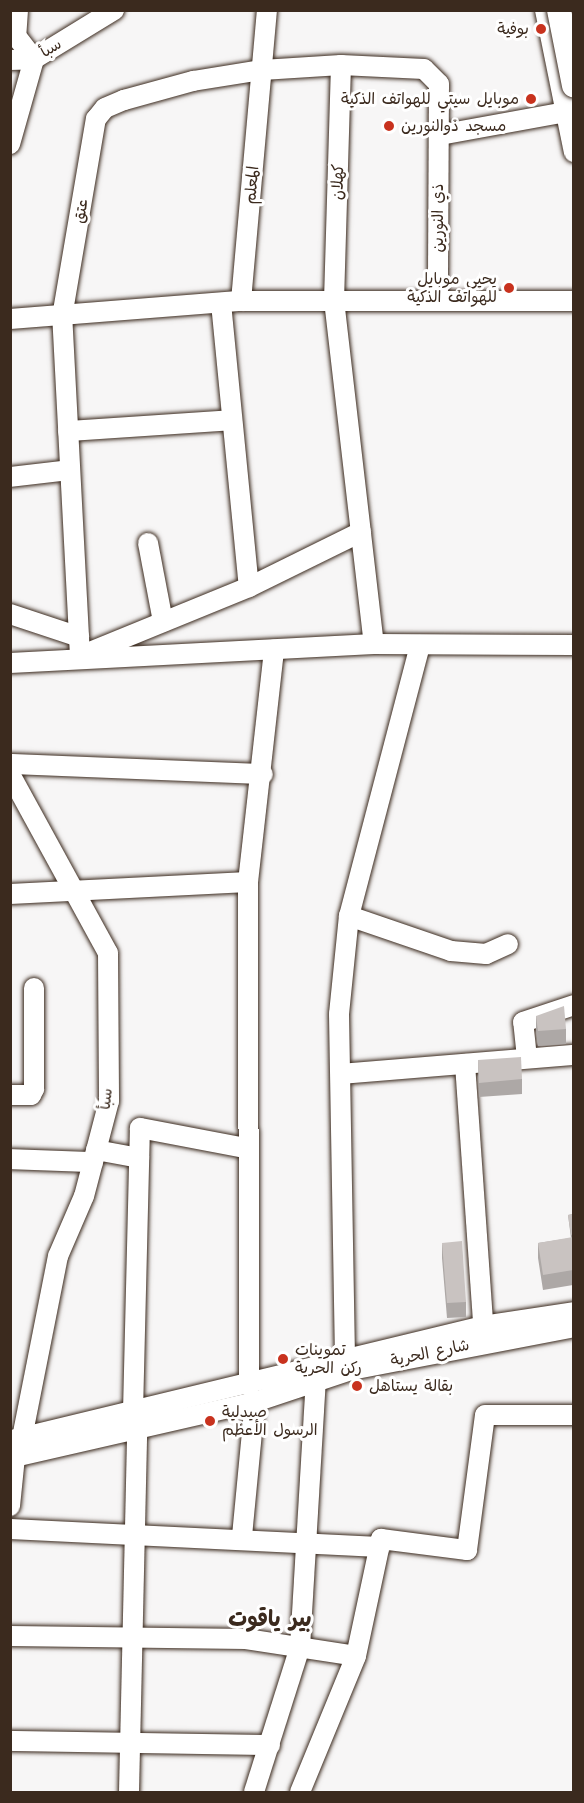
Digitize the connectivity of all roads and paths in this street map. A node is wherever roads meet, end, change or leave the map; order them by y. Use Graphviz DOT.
graph roads {
  1 [pos="18,10"];
  2 [pos="114,10"];
  3 [pos="267,10"];
  4 [pos="545,10"];
  5 [pos="559,10"];
  6 [pos="569,10"];
  7 [pos="573,25"];
  8 [pos="563,38"];
  9 [pos="34,59"];
  10 [pos="10,60"];
  11 [pos="341,65"];
  12 [pos="262,70"];
  13 [pos="573,86"];
  14 [pos="565,112"];
  15 [pos="439,135"];
  16 [pos="10,144"];
  17 [pos="573,152"];
  18 [pos="334,300"];
  19 [pos="241,301"];
  20 [pos="438,301"];
  21 [pos="573,301"];
  22 [pos="221,303"];
  23 [pos="62,317"];
  24 [pos="10,319"];
  25 [pos="232,420"];
  26 [pos="68,431"];
  27 [pos="70,470"];
  28 [pos="10,477"];
  29 [pos="361,532"];
  30 [pos="148,543"];
  31 [pos="249,587"];
  32 [pos="10,614"];
  33 [pos="163,622"];
  34 [pos="374,644"];
  35 [pos="420,645"];
  36 [pos="573,645"];
  37 [pos="80,647"];
  38 [pos="274,648"];
  39 [pos="10,663"];
  40 [pos="10,764"];
  41 [pos="10,774"];
  42 [pos="263,774"];
  43 [pos="248,882"];
  44 [pos="73,889"];
  45 [pos="10,894"];
  46 [pos="349,916"];
  47 [pos="508,944"];
  48 [pos="34,988"];
  49 [pos="573,1005"];
  50 [pos="573,1055"];
  51 [pos="527,1058"];
  52 [pos="465,1064"];
  53 [pos="341,1074"];
  54 [pos="10,1095"];
  55 [pos="245,1148"];
  56 [pos="94,1156"];
  57 [pos="139,1158"];
  58 [pos="10,1159"];
  59 [pos="573,1311"];
  60 [pos="573,1327"];
  61 [pos="484,1333"];
  62 [pos="345,1358"];
  63 [pos="316,1380"];
  64 [pos="252,1394"];
  65 [pos="573,1415"];
  66 [pos="135,1420"];
  67 [pos="15,1448"];
  68 [pos="10,1506"];
  69 [pos="10,1529"];
  70 [pos="135,1531"];
  71 [pos="242,1536"];
  72 [pos="310,1540"];
  73 [pos="380,1547"];
  74 [pos="131,1635"];
  75 [pos="10,1636"];
  76 [pos="300,1647"];
  77 [pos="356,1656"];
  78 [pos="10,1741"];
  79 [pos="131,1742"];
  80 [pos="270,1745"];
  81 [pos="129,1792"];
  82 [pos="254,1792"];
  83 [pos="300,1792"];
  1 -- 9 [label="street"];
  2 -- 9 [label="street, سبأ"];
  3 -- 12 [label="street, المعلم"];
  4 -- 8 [label="street"];
  5 -- 13 [label="main road, bridge"];
  6 -- 8 [label="main road"];
  7 -- 8 [label="street"];
  8 -- 14 [label="street"];
  9 -- 10 [label="street"];
  9 -- 16 [label="street, سبأ"];
  11 -- 12 [label="street"];
  11 -- 15 [label="street, ذي النورين"];
  11 -- 18 [label="street, كهلان"];
  12 -- 19 [label="street, المعلم"];
  12 -- 23 [label="street, عتق"];
  14 -- 15 [label="street"];
  14 -- 17 [label="street"];
  15 -- 20 [label="street, ذي النورين"];
  18 -- 19 [label="street"];
  18 -- 20 [label="street"];
  18 -- 29 [label="street, كهلان"];
  19 -- 22 [label="street"];
  20 -- 21 [label="street"];
  22 -- 23 [label="street"];
  22 -- 25 [label="street"];
  23 -- 24 [label="street"];
  23 -- 26 [label="street, عتق"];
  25 -- 26 [label="street"];
  25 -- 31 [label="street"];
  26 -- 27 [label="street, عتق"];
  27 -- 28 [label="street"];
  27 -- 37 [label="street, عتق"];
  29 -- 31 [label="street"];
  29 -- 34 [label="street, كهلان"];
  30 -- 33 [label="street"];
  31 -- 33 [label="street"];
  32 -- 37 [label="street"];
  33 -- 37 [label="street"];
  34 -- 35 [label="street"];
  34 -- 38 [label="street"];
  35 -- 36 [label="street"];
  35 -- 46 [label="street"];
  37 -- 38 [label="street"];
  37 -- 39 [label="street"];
  38 -- 42 [label="street"];
  40 -- 42 [label="street"];
  41 -- 44 [label="street, سبأ"];
  42 -- 43 [label="street"];
  43 -- 44 [label="street"];
  43 -- 55 [label="street"];
  44 -- 45 [label="street"];
  44 -- 56 [label="street, سبأ"];
  46 -- 47 [label="street"];
  46 -- 53 [label="street"];
  48 -- 54 [label="street"];
  49 -- 51 [label="street"];
  50 -- 51 [label="street"];
  51 -- 52 [label="street"];
  52 -- 53 [label="street"];
  52 -- 61 [label="street"];
  53 -- 62 [label="street"];
  55 -- 57 [label="street"];
  55 -- 64 [label="street"];
  56 -- 57 [label="street"];
  56 -- 58 [label="street"];
  56 -- 67 [label="street, سبأ"];
  57 -- 66 [label="street"];
  59 -- 61 [label="street"];
  60 -- 61 [label="street, شارع الحرية"];
  61 -- 62 [label="street"];
  61 -- 63 [label="street, شارع الحرية"];
  62 -- 64 [label="street"];
  63 -- 64 [label="street, شارع الحرية"];
  63 -- 72 [label="street"];
  64 -- 66 [label="street, شارع الحرية"];
  64 -- 71 [label="street"];
  65 -- 73 [label="street"];
  66 -- 67 [label="street, شارع الحرية"];
  66 -- 70 [label="street"];
  67 -- 68 [label="street, سبأ"];
  69 -- 70 [label="street"];
  70 -- 71 [label="street"];
  70 -- 74 [label="street"];
  71 -- 72 [label="street"];
  72 -- 73 [label="street"];
  72 -- 76 [label="street"];
  73 -- 77 [label="street"];
  74 -- 75 [label="street"];
  74 -- 76 [label="street"];
  74 -- 79 [label="street"];
  76 -- 77 [label="street"];
  76 -- 80 [label="street"];
  77 -- 83 [label="street"];
  78 -- 79 [label="street"];
  79 -- 80 [label="street"];
  79 -- 81 [label="street"];
  80 -- 82 [label="street"];
}
